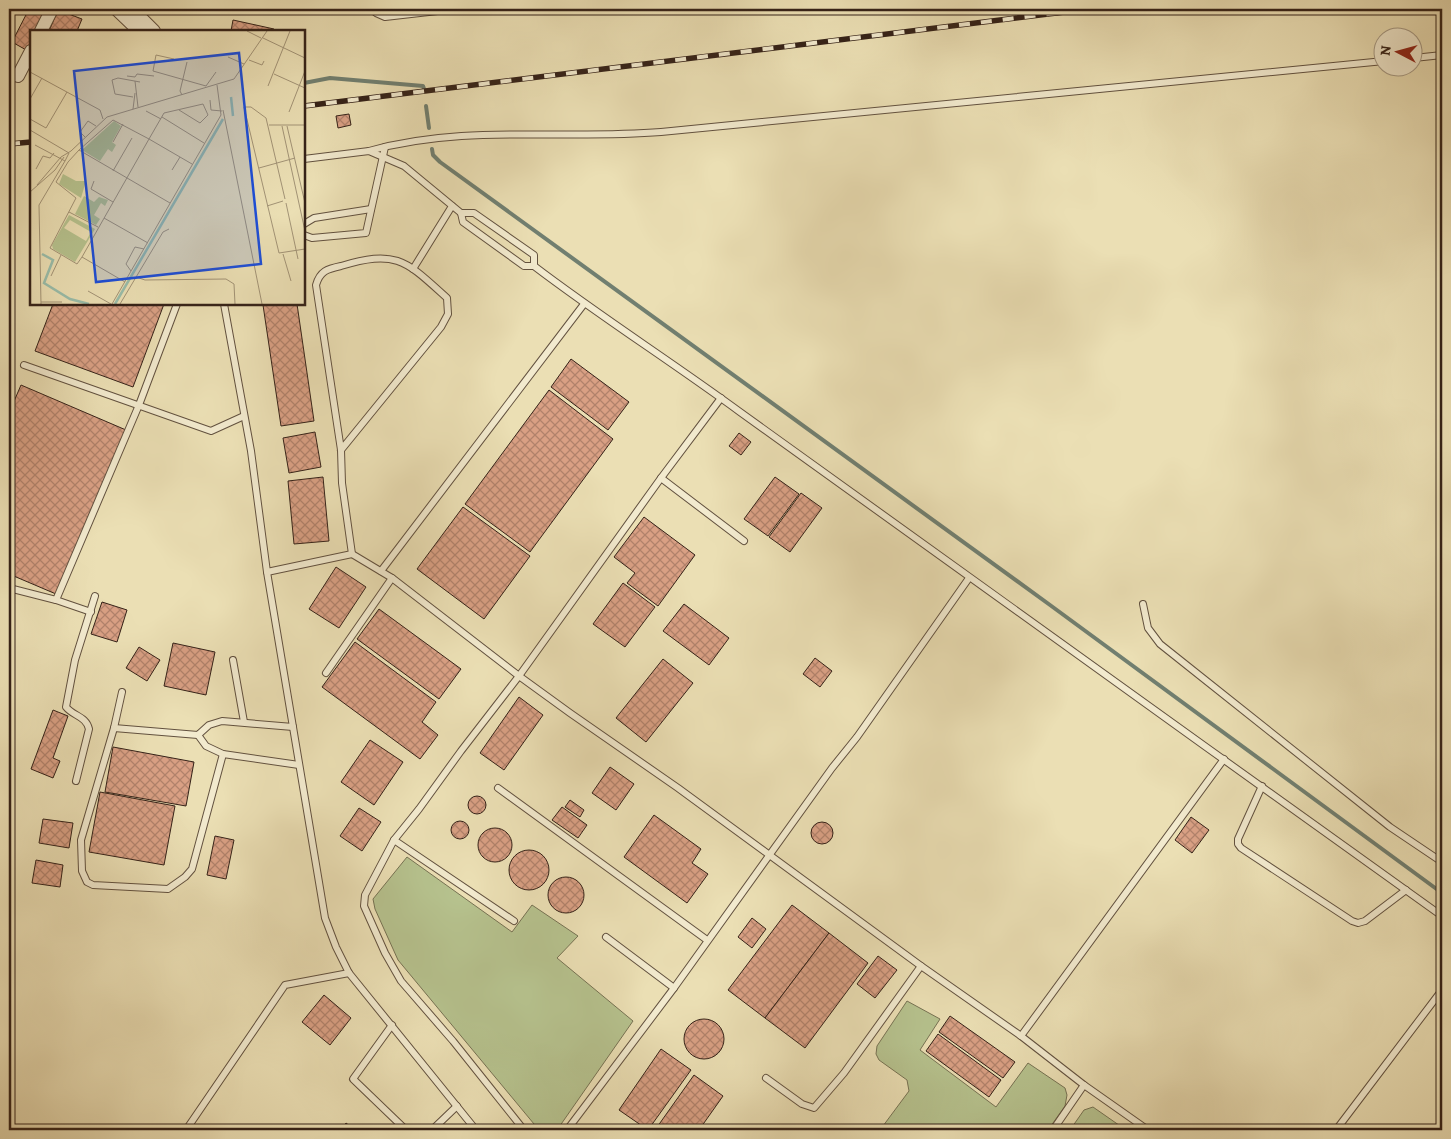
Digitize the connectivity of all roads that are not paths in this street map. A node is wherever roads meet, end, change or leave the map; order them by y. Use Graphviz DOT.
graph roads {
  1 [pos="52,9"];
  2 [pos="116,9"];
  3 [pos="132,9"];
  4 [pos="371,9"];
  5 [pos="455,9"];
  6 [pos="42,30"];
  7 [pos="138,30"];
  8 [pos="153,30"];
  9 [pos="30,53"];
  10 [pos="1442,55"];
  11 [pos="1424,57"];
  12 [pos="1374,62"];
  13 [pos="18,76"];
  14 [pos="385,147"];
  15 [pos="369,151"];
  16 [pos="382,157"];
  17 [pos="305,160"];
  18 [pos="452,206"];
  19 [pos="371,209"];
  20 [pos="461,213"];
  21 [pos="305,223"];
  22 [pos="305,235"];
  23 [pos="534,266"];
  24 [pos="413,269"];
  25 [pos="584,304"];
  26 [pos="177,305"];
  27 [pos="224,305"];
  28 [pos="24,365"];
  29 [pos="721,398"];
  30 [pos="142,406"];
  31 [pos="244,416"];
  32 [pos="341,450"];
  33 [pos="661,478"];
  34 [pos="744,541"];
  35 [pos="352,554"];
  36 [pos="381,571"];
  37 [pos="267,572"];
  38 [pos="392,578"];
  39 [pos="969,578"];
  40 [pos="9,588"];
  41 [pos="95,596"];
  42 [pos="56,600"];
  43 [pos="1142,604"];
  44 [pos="91,612"];
  45 [pos="233,660"];
  46 [pos="326,672"];
  47 [pos="519,676"];
  48 [pos="122,692"];
  49 [pos="244,722"];
  50 [pos="293,727"];
  51 [pos="114,728"];
  52 [pos="198,735"];
  53 [pos="223,754"];
  54 [pos="1224,759"];
  55 [pos="299,765"];
  56 [pos="76,781"];
  57 [pos="1262,786"];
  58 [pos="498,788"];
  59 [pos="394,840"];
  60 [pos="770,855"];
  61 [pos="1442,862"];
  62 [pos="1406,890"];
  63 [pos="1442,916"];
  64 [pos="514,921"];
  65 [pos="606,937"];
  66 [pos="707,940"];
  67 [pos="921,966"];
  68 [pos="350,973"];
  69 [pos="674,988"];
  70 [pos="1442,990"];
  71 [pos="392,1025"];
  72 [pos="1021,1036"];
  73 [pos="766,1078"];
  74 [pos="1084,1085"];
  75 [pos="457,1106"];
  76 [pos="186,1130"];
  77 [pos="406,1130"];
  78 [pos="432,1130"];
  79 [pos="476,1130"];
  80 [pos="524,1130"];
  81 [pos="567,1130"];
  82 [pos="1053,1130"];
  83 [pos="1148,1130"];
  84 [pos="1336,1130"];
  1 -- 6 [label="street"];
  2 -- 7 [label="street"];
  3 -- 8 [label="street"];
  4 -- 5 [label="lane"];
  9 -- 13 [label="street"];
  10 -- 11 [label="lane"];
  12 -- 14 [label="lane"];
  14 -- 15 [label="lane"];
  14 -- 16 [label="lane"];
  15 -- 16 [label="lane"];
  15 -- 17 [label="lane"];
  16 -- 18 [label="lane"];
  16 -- 19 [label="lane"];
  18 -- 20 [label="lane"];
  18 -- 24 [label="lane"];
  19 -- 21 [label="lane"];
  19 -- 22 [label="lane"];
  20 -- 23 [label="lane"];
  20 -- 23 [label="lane"];
  23 -- 25 [label="lane"];
  24 -- 32 [label="lane"];
  24 -- 32 [label="lane"];
  25 -- 29 [label="lane"];
  25 -- 36 [label="lane"];
  26 -- 30 [label="lane"];
  27 -- 31 [label="lane"];
  28 -- 30 [label="lane"];
  29 -- 33 [label="lane"];
  29 -- 39 [label="lane"];
  30 -- 31 [label="lane"];
  30 -- 42 [label="lane"];
  31 -- 37 [label="lane"];
  32 -- 35 [label="lane"];
  33 -- 34 [label="lane"];
  33 -- 47 [label="lane"];
  35 -- 36 [label="lane"];
  35 -- 37 [label="lane"];
  36 -- 38 [label="lane"];
  37 -- 50 [label="lane"];
  38 -- 46 [label="lane"];
  38 -- 47 [label="lane"];
  39 -- 54 [label="lane"];
  39 -- 60 [label="lane"];
  40 -- 42 [label="lane"];
  41 -- 44 [label="lane"];
  42 -- 44 [label="lane"];
  43 -- 61 [label="lane"];
  44 -- 56 [label="lane"];
  45 -- 49 [label="lane"];
  47 -- 59 [label="lane"];
  47 -- 60 [label="lane"];
  48 -- 51 [label="lane"];
  49 -- 50 [label="lane"];
  49 -- 52 [label="lane"];
  50 -- 55 [label="lane"];
  51 -- 52 [label="lane"];
  51 -- 53 [label="lane"];
  52 -- 53 [label="lane"];
  53 -- 55 [label="lane"];
  54 -- 57 [label="lane"];
  54 -- 72 [label="lane"];
  55 -- 68 [label="lane"];
  57 -- 62 [label="lane"];
  57 -- 62 [label="lane"];
  58 -- 66 [label="lane"];
  59 -- 64 [label="lane"];
  59 -- 80 [label="lane"];
  60 -- 66 [label="lane"];
  60 -- 67 [label="lane"];
  62 -- 63 [label="lane"];
  65 -- 69 [label="lane"];
  66 -- 69 [label="lane"];
  67 -- 72 [label="lane"];
  67 -- 73 [label="lane"];
  68 -- 71 [label="lane"];
  68 -- 76 [label="lane"];
  69 -- 81 [label="lane"];
  70 -- 84 [label="lane"];
  71 -- 75 [label="lane"];
  71 -- 77 [label="lane"];
  72 -- 74 [label="lane"];
  74 -- 82 [label="lane"];
  74 -- 83 [label="lane"];
  75 -- 78 [label="lane"];
  75 -- 79 [label="lane"];
}
